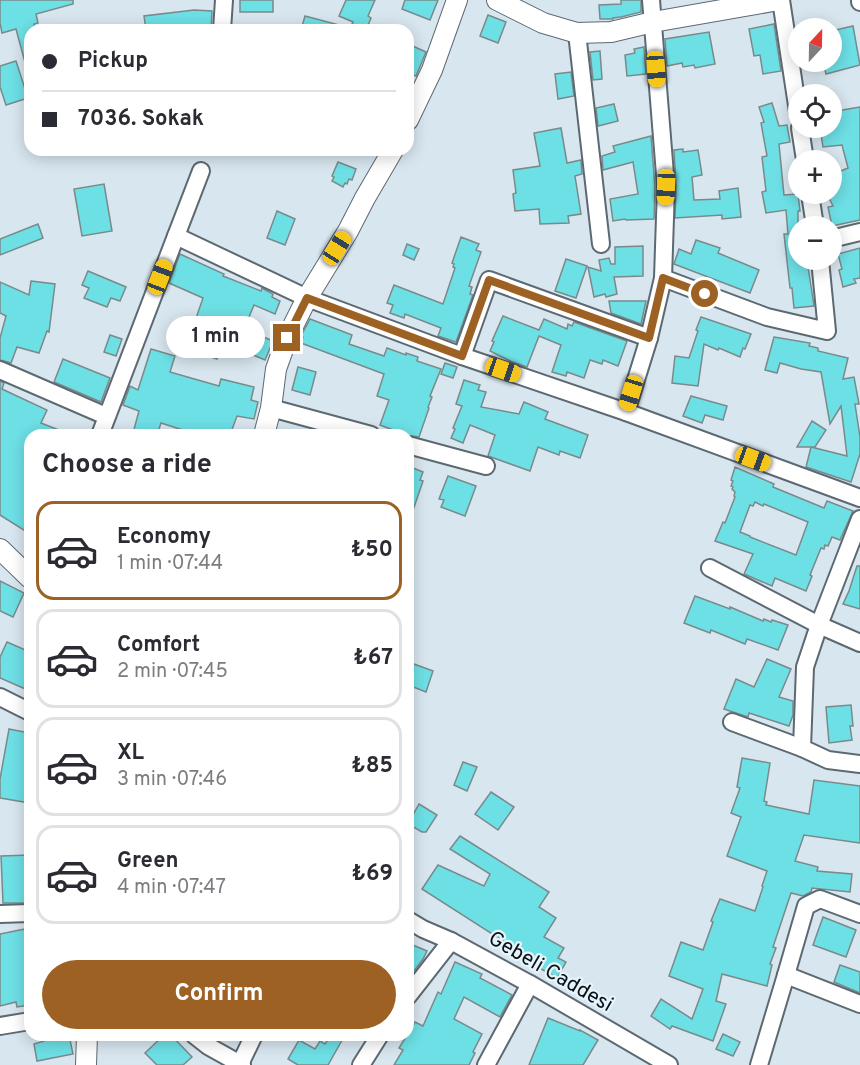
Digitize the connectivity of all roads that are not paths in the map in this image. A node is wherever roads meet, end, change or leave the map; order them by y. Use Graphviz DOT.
graph roads {
  1 [pos="224,0"];
  2 [pos="457,0"];
  3 [pos="497,0"];
  4 [pos="651,0"];
  5 [pos="780,0"];
  6 [pos="727,4"];
  7 [pos="652,22"];
  8 [pos="222,24"];
  9 [pos="577,33"];
  10 [pos="794,84"];
  11 [pos="414,108"];
  12 [pos="390,156"];
  13 [pos="201,171"];
  14 [pos="860,232"];
  15 [pos="176,236"];
  16 [pos="842,236"];
  17 [pos="601,244"];
  18 [pos="821,270"];
  19 [pos="663,278"];
  20 [pos="307,298"];
  21 [pos="649,338"];
  22 [pos="462,356"];
  23 [pos="0,370"];
  24 [pos="271,408"];
  25 [pos="626,412"];
  26 [pos="106,416"];
  27 [pos="102,429"];
  28 [pos="266,429"];
  29 [pos="349,429"];
  30 [pos="414,447"];
  31 [pos="486,466"];
  32 [pos="860,498"];
  33 [pos="860,519"];
  34 [pos="0,550"];
  35 [pos="710,568"];
  36 [pos="24,572"];
  37 [pos="819,625"];
  38 [pos="860,643"];
  39 [pos="0,697"];
  40 [pos="24,709"];
  41 [pos="732,722"];
  42 [pos="802,748"];
  43 [pos="860,764"];
  44 [pos="24,913"];
  45 [pos="0,914"];
  46 [pos="860,914"];
  47 [pos="414,924"];
  48 [pos="451,940"];
  49 [pos="786,975"];
  50 [pos="530,984"];
  51 [pos="414,988"];
  52 [pos="860,1004"];
  53 [pos="24,1022"];
  54 [pos="0,1026"];
  55 [pos="87,1041"];
  56 [pos="202,1041"];
  57 [pos="251,1041"];
  58 [pos="376,1041"];
  59 [pos="241,1064"];
  60 [pos="86,1065"];
  61 [pos="361,1065"];
  62 [pos="486,1065"];
  63 [pos="669,1065"];
  64 [pos="759,1065"];
  1 -- 8 [label="street"];
  2 -- 11 [label="street"];
  3 -- 9 [label="street"];
  4 -- 7 [label="street"];
  5 -- 6 [label="street"];
  5 -- 10 [label="street"];
  6 -- 7 [label="street"];
  7 -- 9 [label="street"];
  7 -- 19 [label="street"];
  9 -- 17 [label="street"];
  12 -- 20 [label="street"];
  13 -- 15 [label="street"];
  14 -- 16 [label="street"];
  15 -- 20 [label="street"];
  15 -- 26 [label="street"];
  18 -- 19 [label="street"];
  19 -- 21 [label="street"];
  20 -- 22 [label="street"];
  20 -- 24 [label="street"];
  21 -- 22 [label="street"];
  21 -- 25 [label="street"];
  22 -- 25 [label="street"];
  23 -- 26 [label="street"];
  24 -- 28 [label="street"];
  24 -- 29 [label="street"];
  25 -- 32 [label="street"];
  26 -- 27 [label="street"];
  30 -- 31 [label="street"];
  33 -- 37 [label="street"];
  34 -- 36 [label="street"];
  35 -- 37 [label="street"];
  37 -- 38 [label="street"];
  37 -- 42 [label="street"];
  39 -- 40 [label="street"];
  41 -- 42 [label="street"];
  42 -- 43 [label="street"];
  44 -- 45 [label="street"];
  46 -- 49 [label="street"];
  47 -- 48 [label="street, Gebeli Caddesi"];
  48 -- 50 [label="street, Gebeli Caddesi"];
  48 -- 51 [label="street"];
  49 -- 52 [label="street"];
  49 -- 64 [label="street"];
  50 -- 62 [label="street"];
  50 -- 63 [label="street, Gebeli Caddesi"];
  53 -- 54 [label="street"];
  55 -- 60 [label="street"];
  56 -- 59 [label="street"];
  57 -- 59 [label="street"];
  58 -- 61 [label="street"];
}
